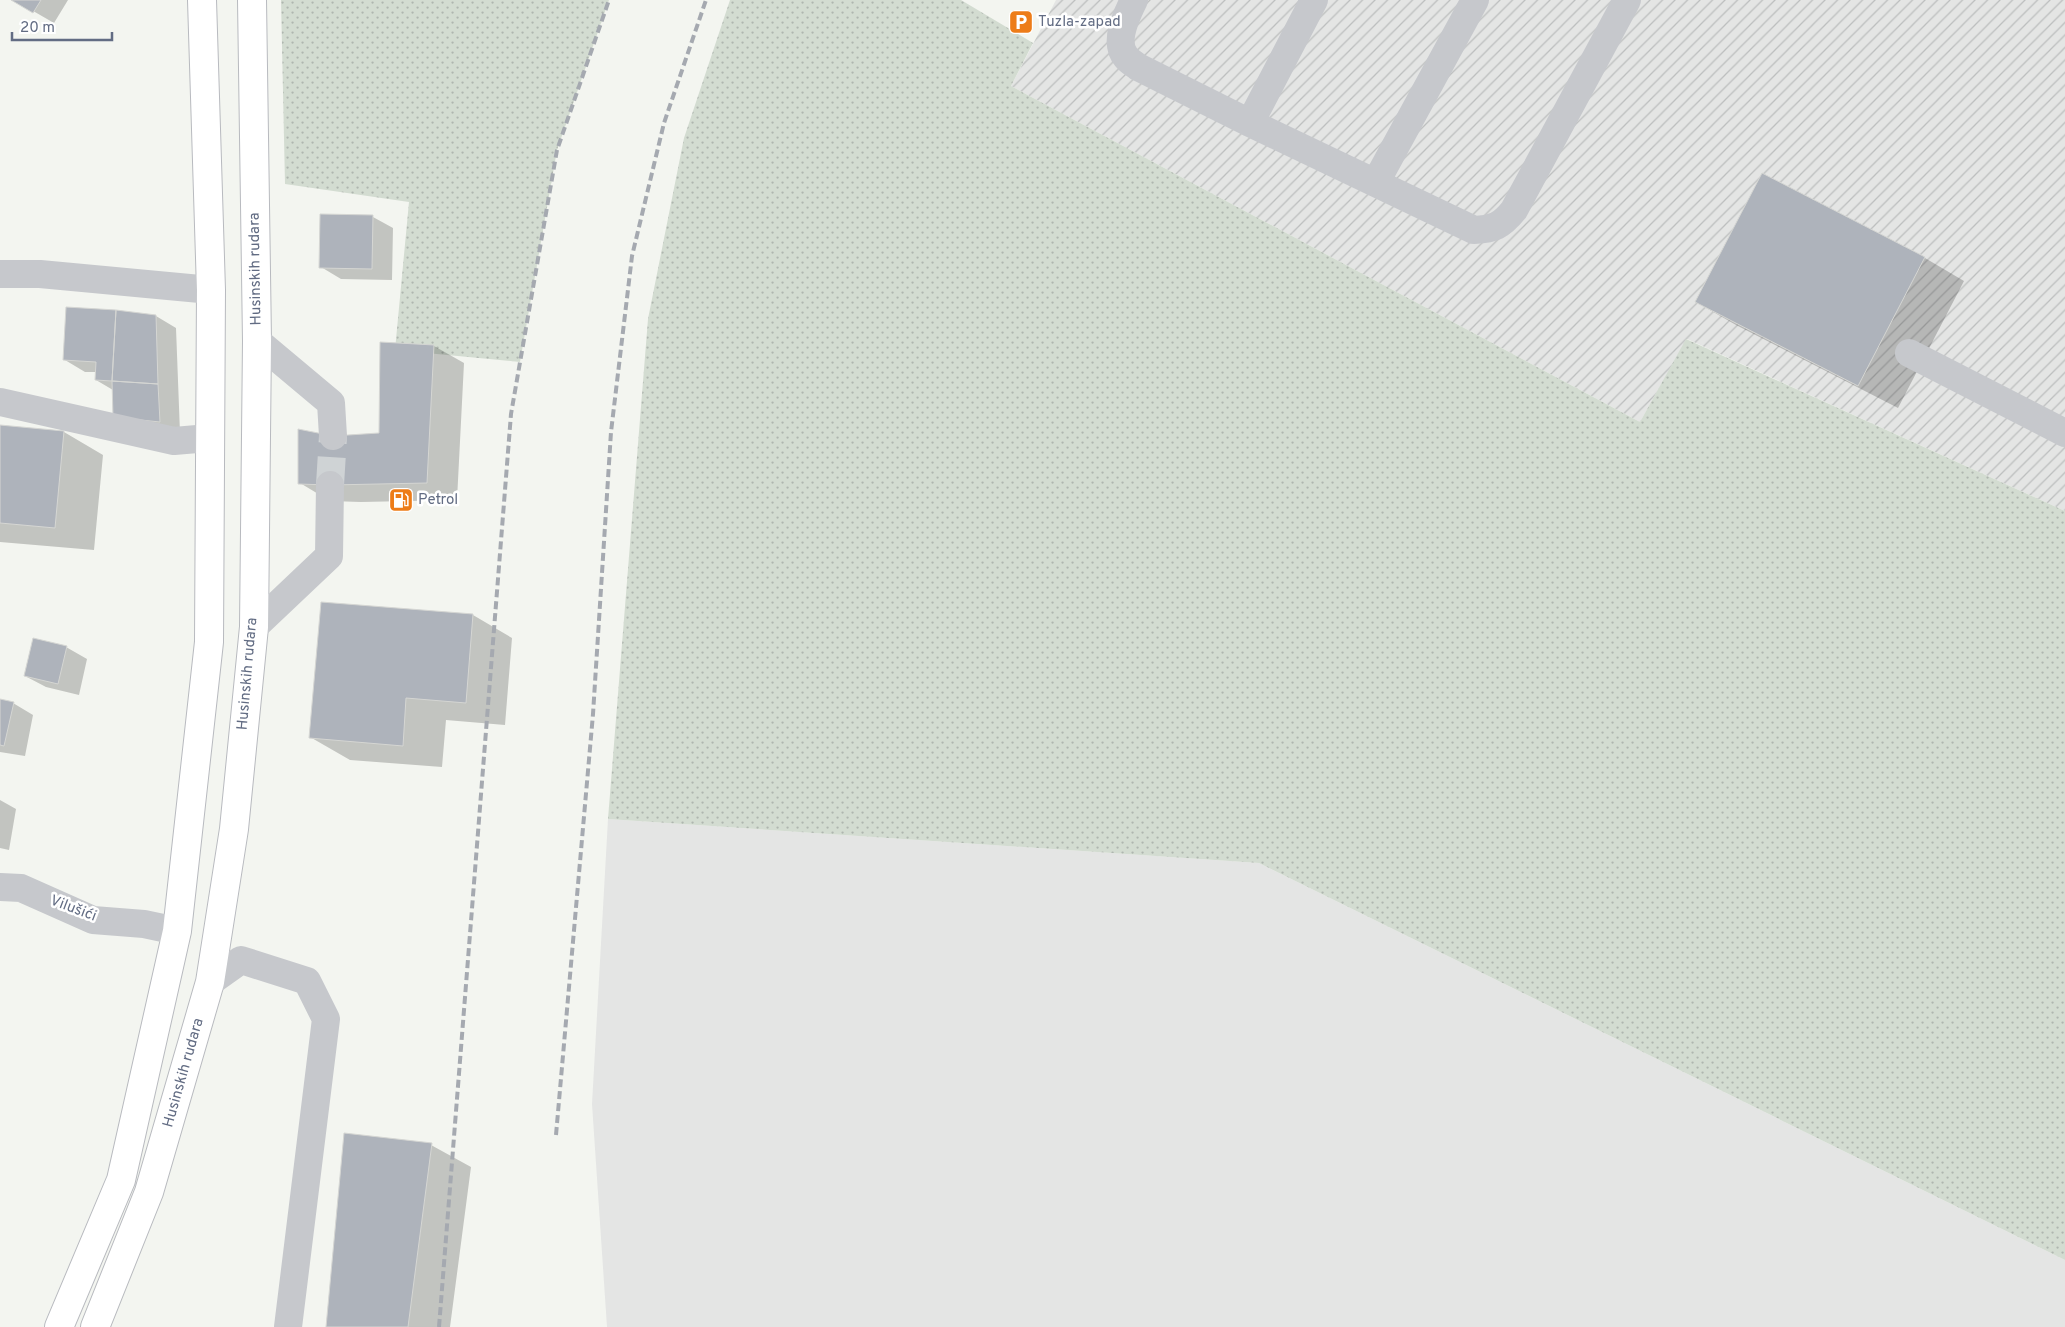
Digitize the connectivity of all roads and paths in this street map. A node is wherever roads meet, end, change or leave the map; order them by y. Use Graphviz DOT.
graph roads {
  1 [pos="202,0"];
  2 [pos="252,0"];
  3 [pos="1134,0"];
  4 [pos="1314,0"];
  5 [pos="1475,0"];
  6 [pos="1627,0"];
  7 [pos="1250,124"];
  8 [pos="1376,182"];
  9 [pos="0,274"];
  10 [pos="211,290"];
  11 [pos="257,341"];
  12 [pos="1909,353"];
  13 [pos="0,402"];
  14 [pos="2065,433"];
  15 [pos="333,436"];
  16 [pos="209,438"];
  17 [pos="330,485"];
  18 [pos="254,627"];
  19 [pos="0,887"];
  20 [pos="177,931"];
  21 [pos="210,982"];
  22 [pos="59,1327"];
  23 [pos="95,1327"];
  24 [pos="288,1327"];
  1 -- 10 [label="main road"];
  2 -- 11 [label="main road, Husinskih rudara"];
  3 -- 7 [label="street"];
  4 -- 7 [label="street"];
  5 -- 8 [label="street"];
  6 -- 8 [label="street"];
  7 -- 8 [label="street"];
  9 -- 10 [label="street"];
  10 -- 16 [label="main road"];
  11 -- 15 [label="street"];
  11 -- 18 [label="main road, Husinskih rudara"];
  12 -- 14 [label="street"];
  13 -- 16 [label="street"];
  16 -- 20 [label="main road"];
  17 -- 18 [label="street"];
  18 -- 21 [label="main road, Husinskih rudara"];
  19 -- 20 [label="street, Vilušići"];
  20 -- 22 [label="main road"];
  21 -- 23 [label="main road, Husinskih rudara"];
  21 -- 24 [label="street"];
}
